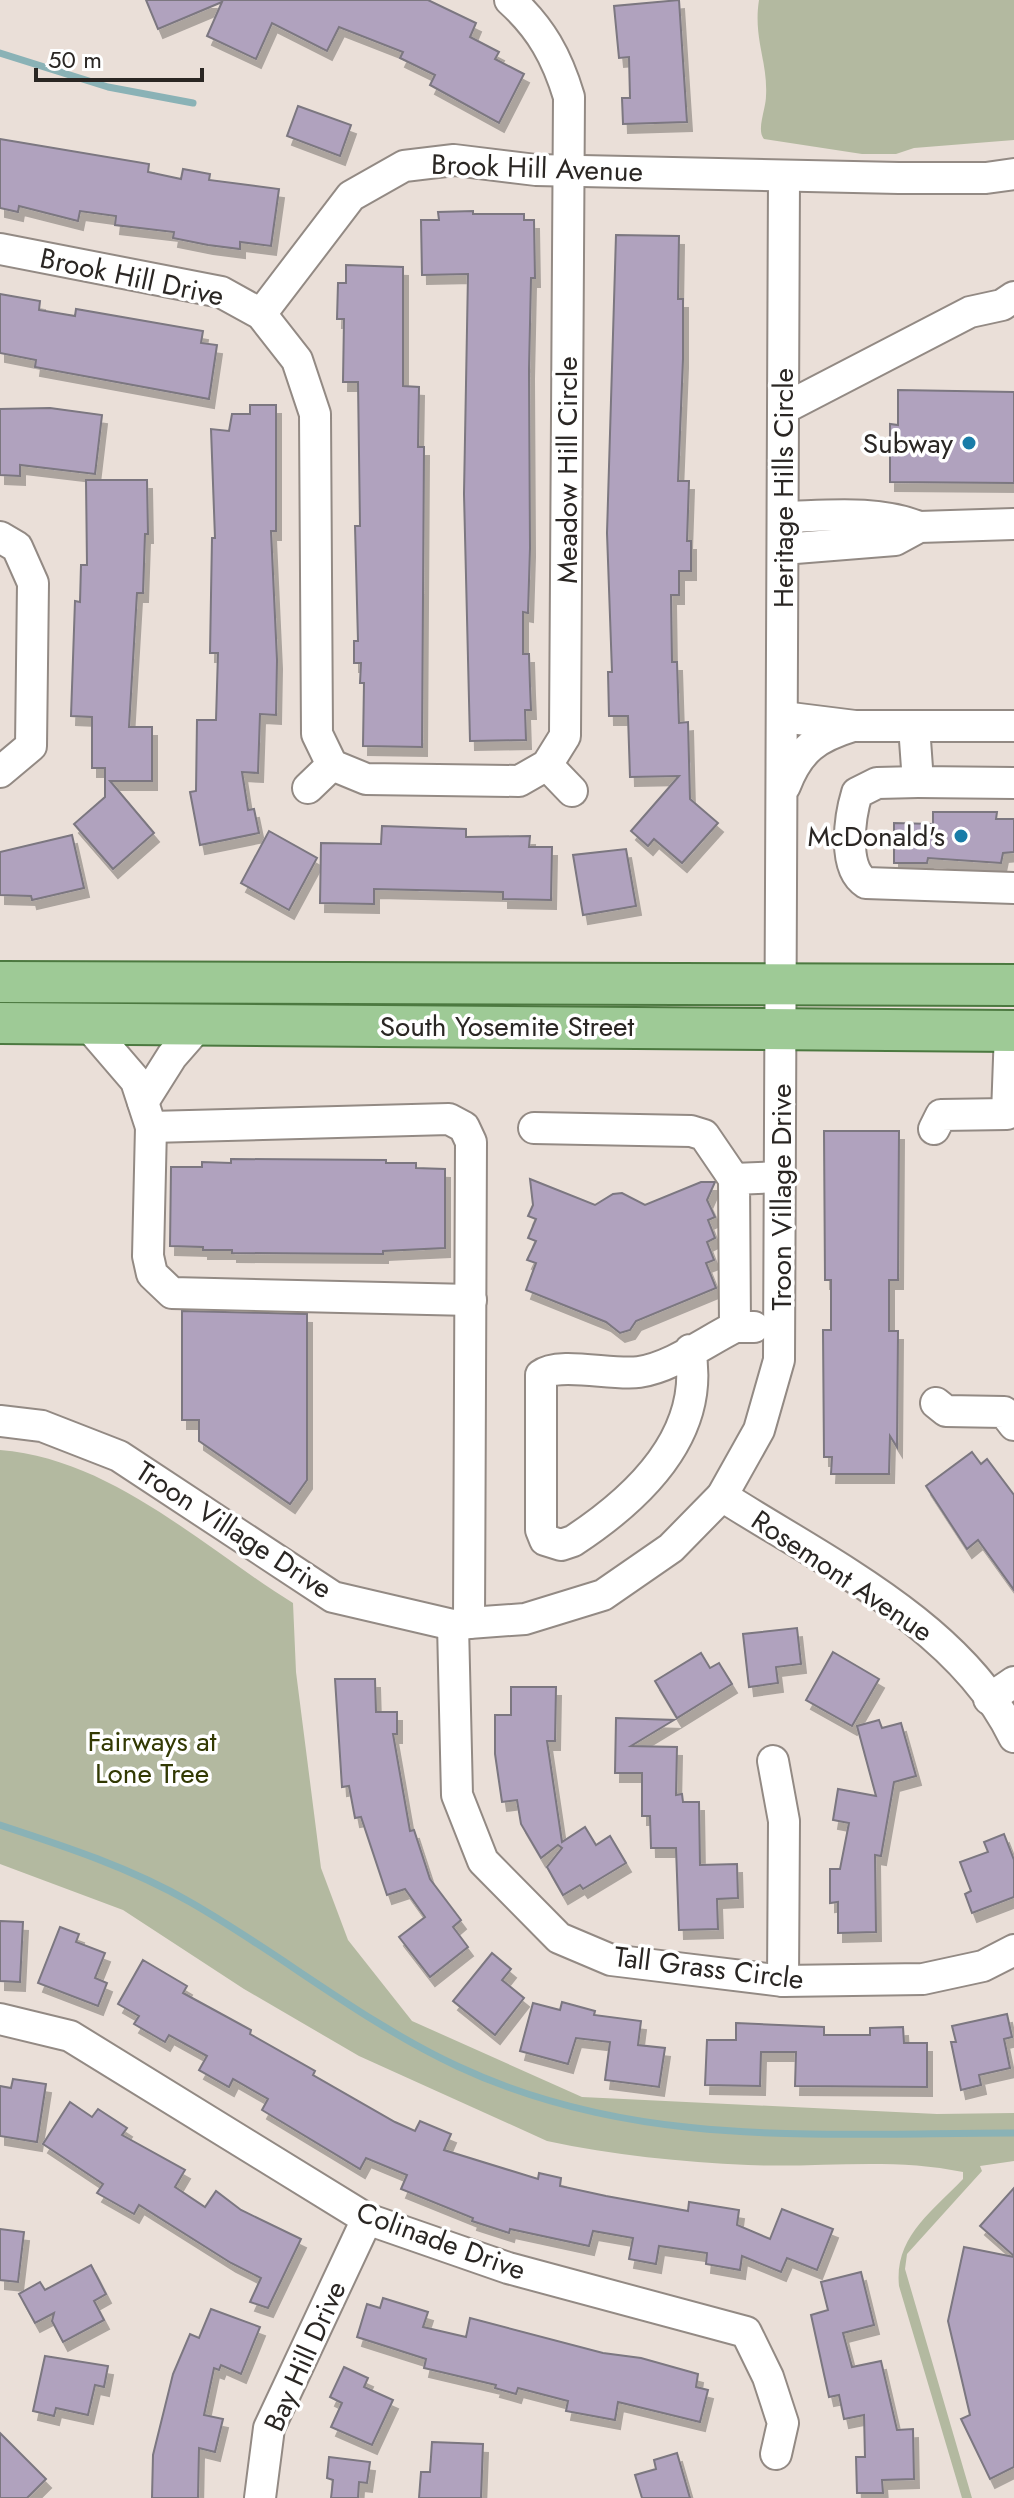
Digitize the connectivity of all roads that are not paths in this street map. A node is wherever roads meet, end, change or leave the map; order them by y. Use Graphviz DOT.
graph roads {
  1 [pos="510,0"];
  2 [pos="569,170"];
  3 [pos="1014,174"];
  4 [pos="784,176"];
  5 [pos="0,249"];
  6 [pos="1014,297"];
  7 [pos="261,314"];
  8 [pos="783,409"];
  9 [pos="783,517"];
  10 [pos="1014,524"];
  11 [pos="919,527"];
  12 [pos="15,541"];
  13 [pos="783,549"];
  14 [pos="783,717"];
  15 [pos="855,726"];
  16 [pos="914,726"];
  17 [pos="1014,726"];
  18 [pos="332,765"];
  19 [pos="547,765"];
  20 [pos="14,773"];
  21 [pos="918,782"];
  22 [pos="1014,783"];
  23 [pos="308,788"];
  24 [pos="572,791"];
  25 [pos="783,791"];
  26 [pos="1014,888"];
  27 [pos="0,982"];
  28 [pos="783,984"];
  29 [pos="1014,985"];
  30 [pos="0,1023"];
  31 [pos="87,1024"];
  32 [pos="200,1024"];
  33 [pos="782,1031"];
  34 [pos="1012,1031"];
  35 [pos="147,1114"];
  36 [pos="534,1128"];
  37 [pos="934,1129"];
  38 [pos="781,1177"];
  39 [pos="734,1179"];
  40 [pos="471,1300"];
  41 [pos="735,1327"];
  42 [pos="780,1327"];
  43 [pos="690,1350"];
  44 [pos="936,1403"];
  45 [pos="0,1421"];
  46 [pos="1014,1425"];
  47 [pos="722,1496"];
  48 [pos="461,1624"];
  49 [pos="1002,1690"];
  50 [pos="1013,1730"];
  51 [pos="773,1761"];
  52 [pos="1014,1950"];
  53 [pos="783,1981"];
  54 [pos="0,2019"];
  55 [pos="367,2219"];
  56 [pos="776,2454"];
  57 [pos="260,2498"];
  1 -- 2 [label="street, Meadow Hill Circle"];
  2 -- 4 [label="street, Brook Hill Avenue"];
  2 -- 7 [label="street, Brook Hill Avenue"];
  2 -- 19 [label="street, Meadow Hill Circle"];
  3 -- 4 [label="street"];
  4 -- 8 [label="street, Heritage Hills Circle"];
  5 -- 7 [label="street, Brook Hill Drive"];
  6 -- 8 [label="street"];
  7 -- 18 [label="street"];
  8 -- 9 [label="street, Heritage Hills Circle"];
  9 -- 11 [label="street"];
  9 -- 13 [label="street, Heritage Hills Circle"];
  10 -- 11 [label="street"];
  11 -- 13 [label="street"];
  12 -- 20 [label="street"];
  13 -- 14 [label="street, Heritage Hills Circle"];
  14 -- 15 [label="street"];
  14 -- 25 [label="street, Heritage Hills Circle"];
  15 -- 16 [label="street"];
  15 -- 25 [label="street"];
  16 -- 17 [label="street"];
  16 -- 21 [label="street"];
  18 -- 19 [label="street"];
  18 -- 23 [label="street"];
  19 -- 24 [label="street"];
  21 -- 22 [label="street"];
  21 -- 26 [label="street"];
  25 -- 28 [label="street, Heritage Hills Circle"];
  27 -- 28 [label="main road, South Yosemite Street"];
  28 -- 29 [label="main road, South Yosemite Street"];
  28 -- 33 [label="street, Heritage Hills Circle"];
  30 -- 31 [label="main road, South Yosemite Street"];
  31 -- 32 [label="main road, South Yosemite Street"];
  31 -- 35 [label="street"];
  32 -- 33 [label="main road, South Yosemite Street"];
  32 -- 35 [label="street"];
  33 -- 34 [label="main road, South Yosemite Street"];
  33 -- 38 [label="street, Troon Village Drive"];
  34 -- 37 [label="street"];
  35 -- 40 [label="street"];
  35 -- 40 [label="street, Tall Grass Circle"];
  36 -- 39 [label="street"];
  38 -- 39 [label="street"];
  38 -- 42 [label="street, Troon Village Drive"];
  39 -- 41 [label="street"];
  40 -- 48 [label="street, Tall Grass Circle"];
  41 -- 42 [label="street"];
  41 -- 43 [label="street"];
  42 -- 47 [label="street, Troon Village Drive"];
  43 -- 43 [label="street"];
  44 -- 46 [label="street"];
  45 -- 48 [label="street, Troon Village Drive"];
  47 -- 48 [label="street, Troon Village Drive"];
  47 -- 49 [label="street, Rosemont Avenue"];
  48 -- 53 [label="street, Tall Grass Circle"];
  49 -- 50 [label="street, Rosemont Avenue"];
  51 -- 53 [label="street"];
  52 -- 53 [label="street, Tall Grass Circle"];
  54 -- 55 [label="street, Colinade Drive"];
  55 -- 56 [label="street, Colinade Drive"];
  55 -- 57 [label="street, Bay Hill Drive"];
}
